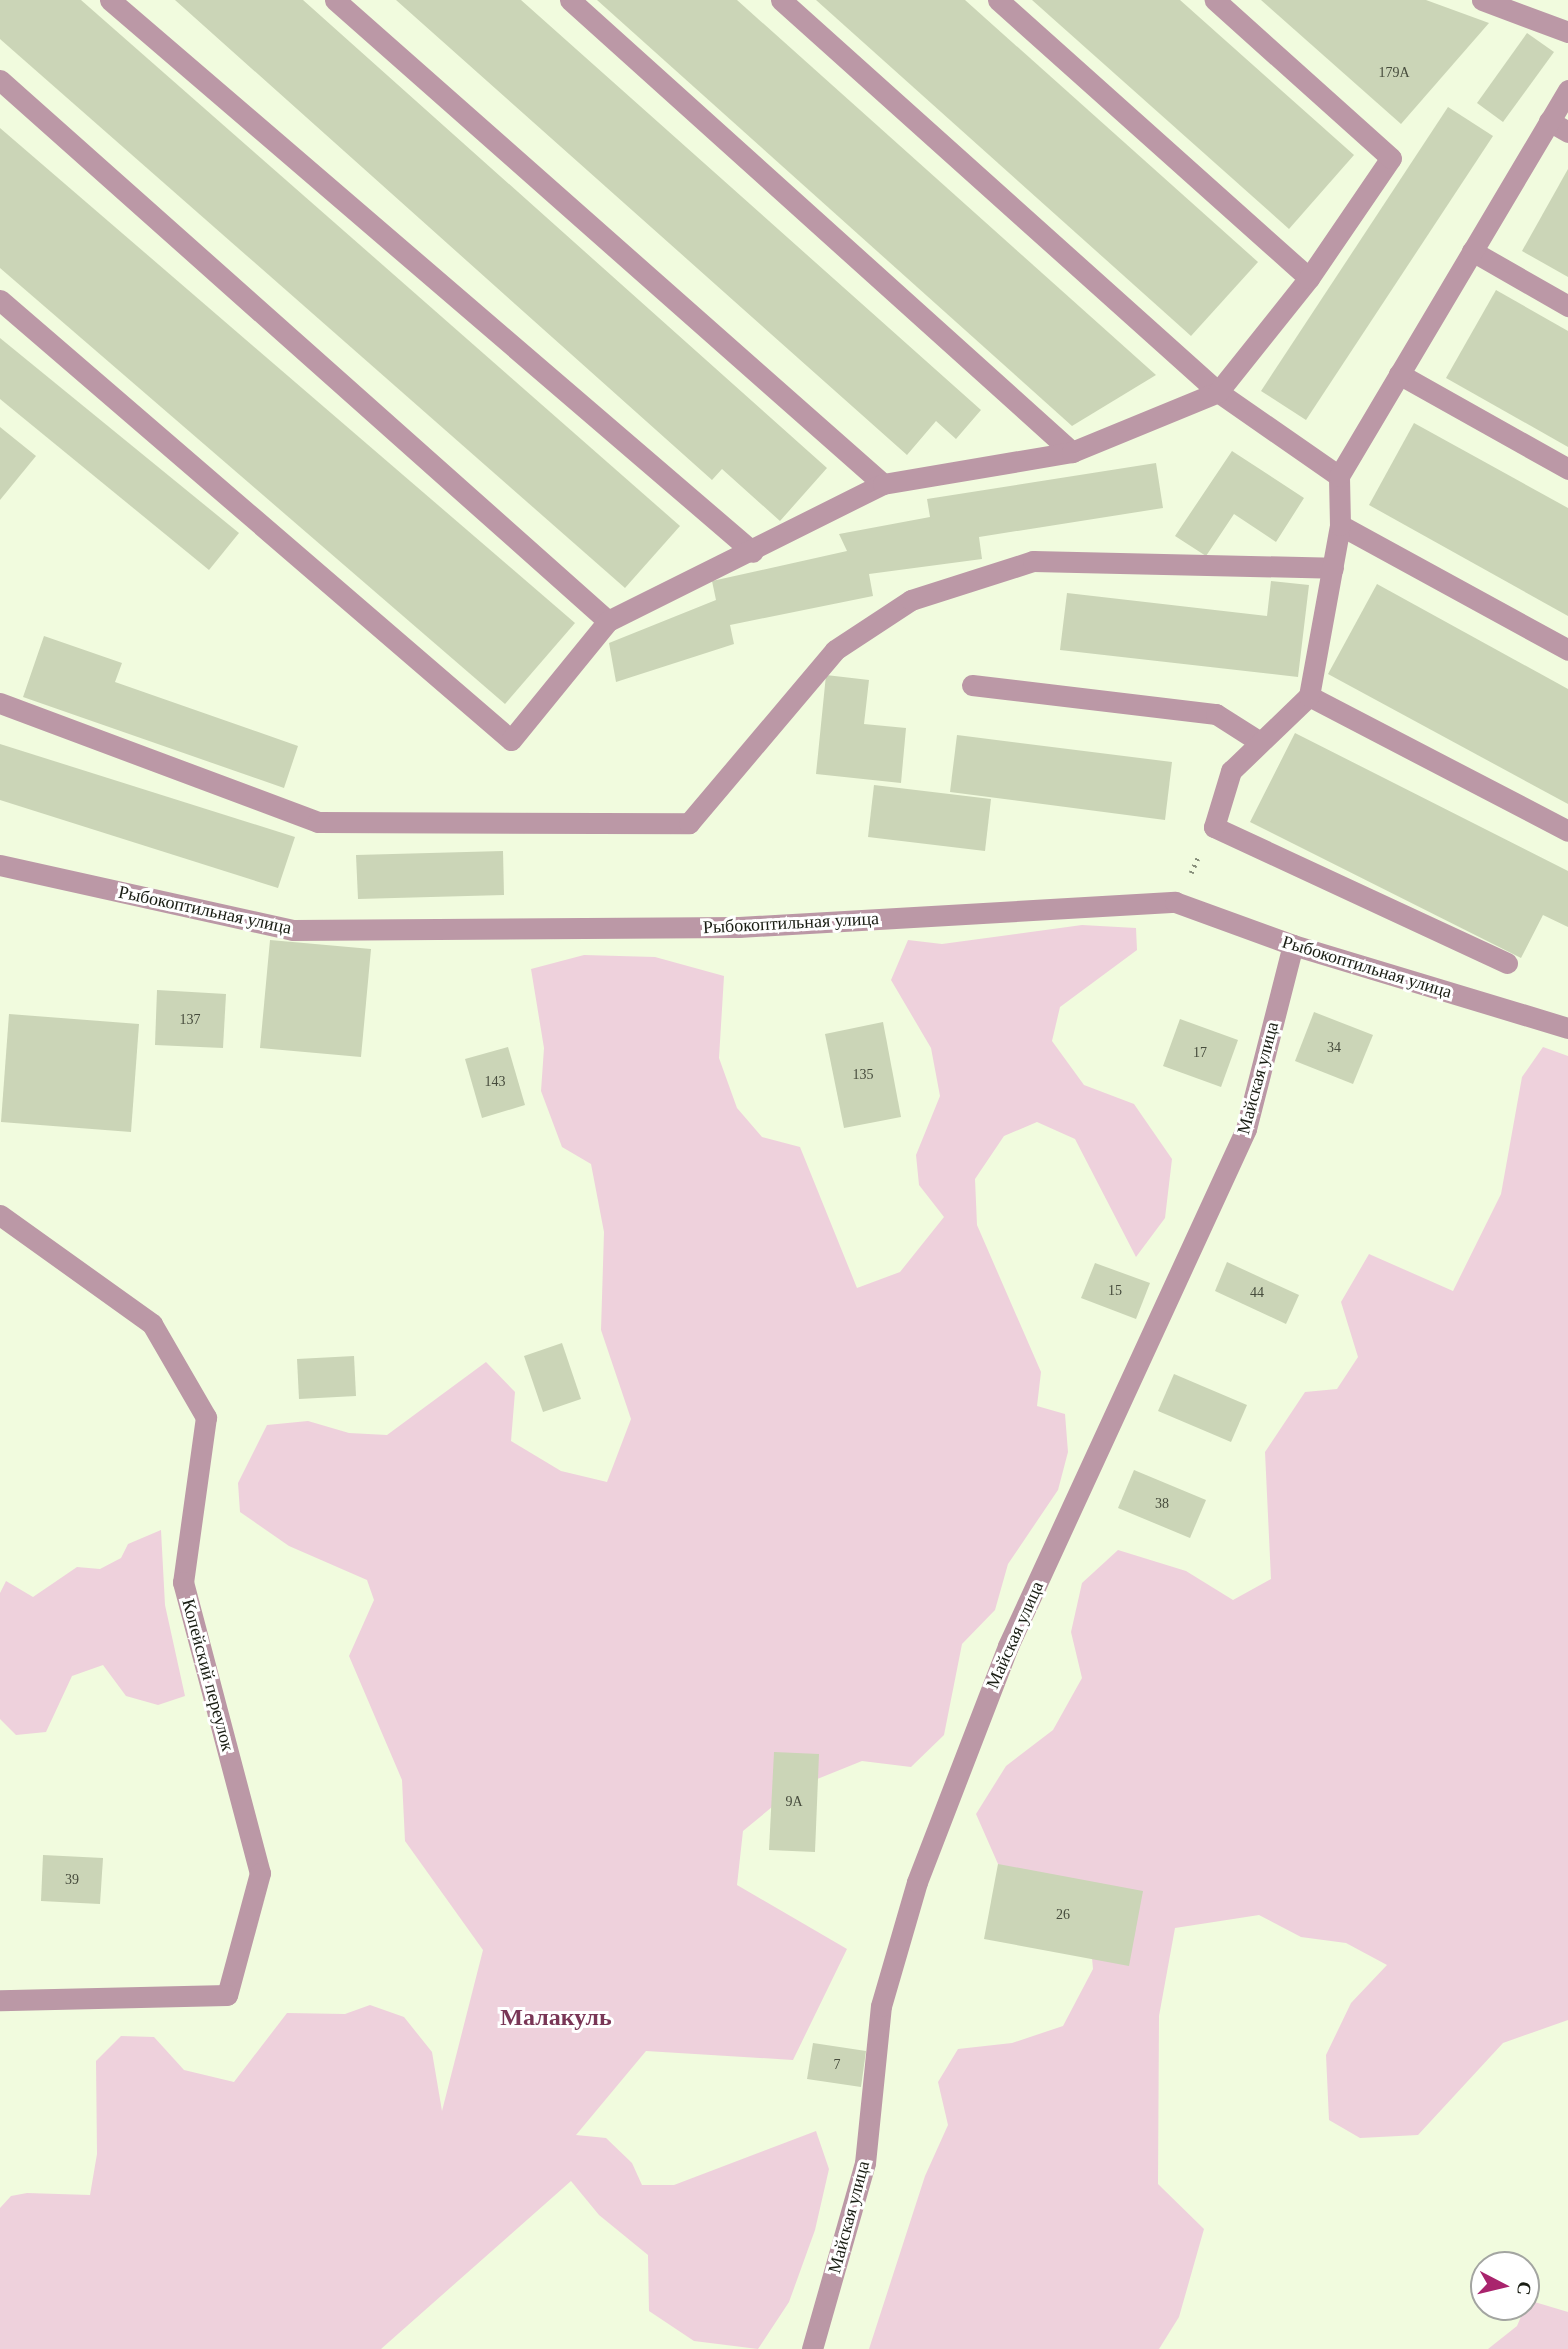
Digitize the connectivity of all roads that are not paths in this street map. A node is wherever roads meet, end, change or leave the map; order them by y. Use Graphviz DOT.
graph roads {
  1 [pos="110,0"];
  2 [pos="335,0"];
  3 [pos="570,0"];
  4 [pos="780,0"];
  5 [pos="998,0"];
  6 [pos="1214,0"];
  7 [pos="1482,0"];
  8 [pos="1568,32"];
  9 [pos="0,80"];
  10 [pos="1568,90"];
  11 [pos="1549,121"];
  12 [pos="1568,132"];
  13 [pos="1472,251"];
  14 [pos="1310,278"];
  15 [pos="0,300"];
  16 [pos="1568,306"];
  17 [pos="1399,374"];
  18 [pos="1218,392"];
  19 [pos="1072,452"];
  20 [pos="1568,469"];
  21 [pos="1339,476"];
  22 [pos="883,484"];
  23 [pos="1340,525"];
  24 [pos="754,552"];
  25 [pos="1333,568"];
  26 [pos="608,621"];
  27 [pos="1568,650"];
  28 [pos="972,685"];
  29 [pos="1309,696"];
  30 [pos="0,703"];
  31 [pos="1260,742"];
  32 [pos="1568,831"];
  33 [pos="0,865"];
  34 [pos="1293,945"];
  35 [pos="1507,963"];
  36 [pos="1568,1028"];
  37 [pos="0,1215"];
  38 [pos="0,2000"];
  39 [pos="812,2349"];
  1 -- 24 [label="street"];
  2 -- 22 [label="street"];
  3 -- 19 [label="street"];
  4 -- 18 [label="street"];
  5 -- 14 [label="street"];
  6 -- 14 [label="street"];
  7 -- 8 [label="street"];
  9 -- 26 [label="street"];
  10 -- 11 [label="street"];
  11 -- 12 [label="street"];
  11 -- 13 [label="street"];
  13 -- 16 [label="street"];
  13 -- 17 [label="street"];
  14 -- 18 [label="street"];
  15 -- 26 [label="street"];
  17 -- 20 [label="street"];
  17 -- 21 [label="street"];
  18 -- 19 [label="street"];
  18 -- 21 [label="street"];
  19 -- 22 [label="street"];
  21 -- 23 [label="street"];
  22 -- 24 [label="street"];
  23 -- 25 [label="street"];
  23 -- 27 [label="street"];
  24 -- 26 [label="street"];
  25 -- 29 [label="street"];
  25 -- 30 [label="street"];
  28 -- 31 [label="street"];
  29 -- 31 [label="street"];
  29 -- 32 [label="street"];
  31 -- 35 [label="street"];
  33 -- 34 [label="street, Рыбокоптильная улица"];
  34 -- 36 [label="street, Рыбокоптильная улица"];
  34 -- 39 [label="street, Майская улица"];
  37 -- 38 [label="street, Копейский переулок"];
}
